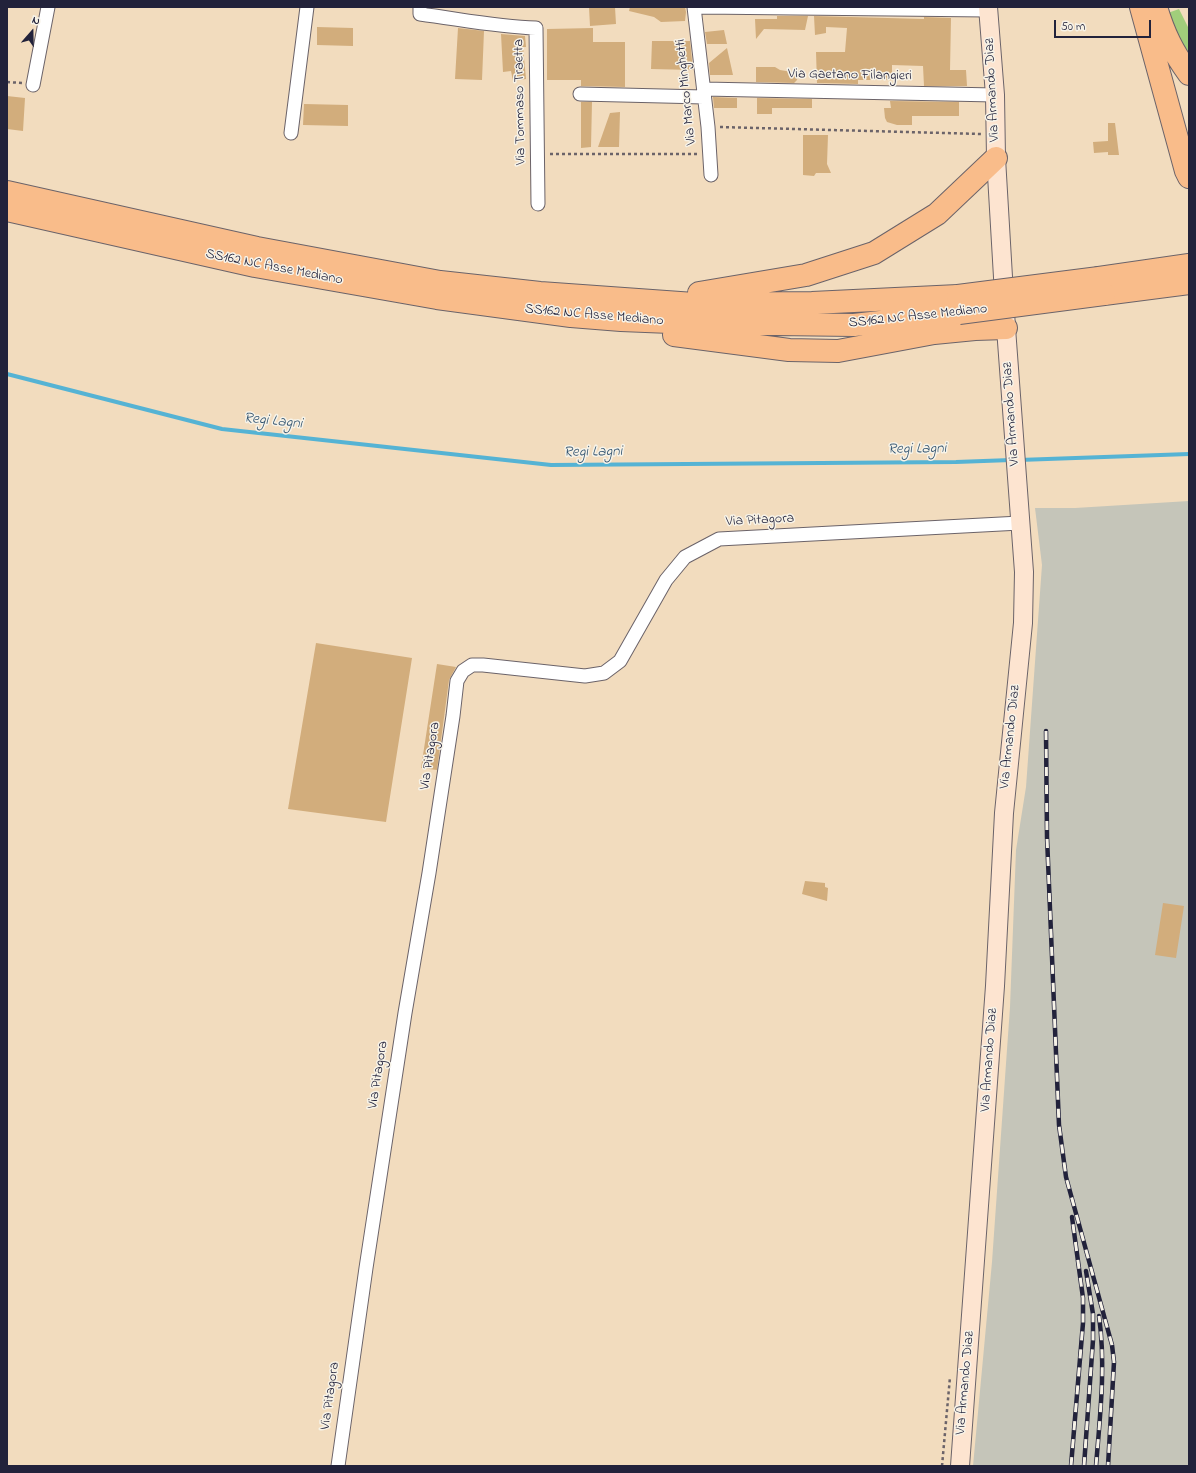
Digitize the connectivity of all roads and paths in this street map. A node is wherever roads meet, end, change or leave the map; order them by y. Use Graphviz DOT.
graph roads {
  1 [pos="48,7"];
  2 [pos="307,7"];
  3 [pos="420,7"];
  4 [pos="694,7"];
  5 [pos="701,7"];
  6 [pos="1141,7"];
  7 [pos="1156,7"];
  8 [pos="988,8"];
  9 [pos="1189,74"];
  10 [pos="33,84"];
  11 [pos="704,93"];
  12 [pos="580,94"];
  13 [pos="995,95"];
  14 [pos="708,126"];
  15 [pos="291,133"];
  16 [pos="995,134"];
  17 [pos="537,154"];
  18 [pos="709,154"];
  19 [pos="996,158"];
  20 [pos="711,175"];
  21 [pos="1189,177"];
  22 [pos="7,192"];
  23 [pos="538,204"];
  24 [pos="7,210"];
  25 [pos="1189,265"];
  26 [pos="1189,283"];
  27 [pos="1102,286"];
  28 [pos="566,294"];
  29 [pos="958,304"];
  30 [pos="571,316"];
  31 [pos="1006,328"];
  32 [pos="1020,523"];
  33 [pos="338,1466"];
  34 [pos="960,1466"];
  1 -- 10 [label="street"];
  2 -- 15 [label="street"];
  3 -- 17 [label="street, Via Tommaso Traetta"];
  4 -- 11 [label="street, Via Marco Minghetti"];
  5 -- 8 [label="street"];
  6 -- 21 [label="highway"];
  7 -- 9 [label="highway"];
  8 -- 13 [label="main road, Via Armando Diaz"];
  11 -- 12 [label="street, Via Gaetano Filangieri"];
  11 -- 13 [label="street, Via Gaetano Filangieri"];
  11 -- 14 [label="street, Via Marco Minghetti"];
  13 -- 16 [label="main road, Via Armando Diaz"];
  14 -- 16 [label="path"];
  14 -- 18 [label="street, Via Marco Minghetti"];
  16 -- 19 [label="main road, Via Armando Diaz"];
  17 -- 18 [label="path"];
  17 -- 23 [label="street, Via Tommaso Traetta"];
  18 -- 20 [label="street, Via Marco Minghetti"];
  19 -- 28 [label="highway"];
  19 -- 31 [label="main road, Via Armando Diaz"];
  22 -- 28 [label="highway, SS162 NC Asse Mediano"];
  24 -- 30 [label="highway, SS162 NC Asse Mediano"];
  25 -- 27 [label="highway, SS162 NC Asse Mediano"];
  26 -- 27 [label="highway, SS162 NC Asse Mediano"];
  27 -- 29 [label="highway, SS162 NC Asse Mediano, bridge"];
  28 -- 29 [label="highway, SS162 NC Asse Mediano"];
  29 -- 30 [label="highway, SS162 NC Asse Mediano"];
  30 -- 31 [label="highway"];
  31 -- 32 [label="main road, Via Armando Diaz"];
  32 -- 33 [label="street, Via Pitagora"];
  32 -- 34 [label="main road, Via Armando Diaz"];
}
